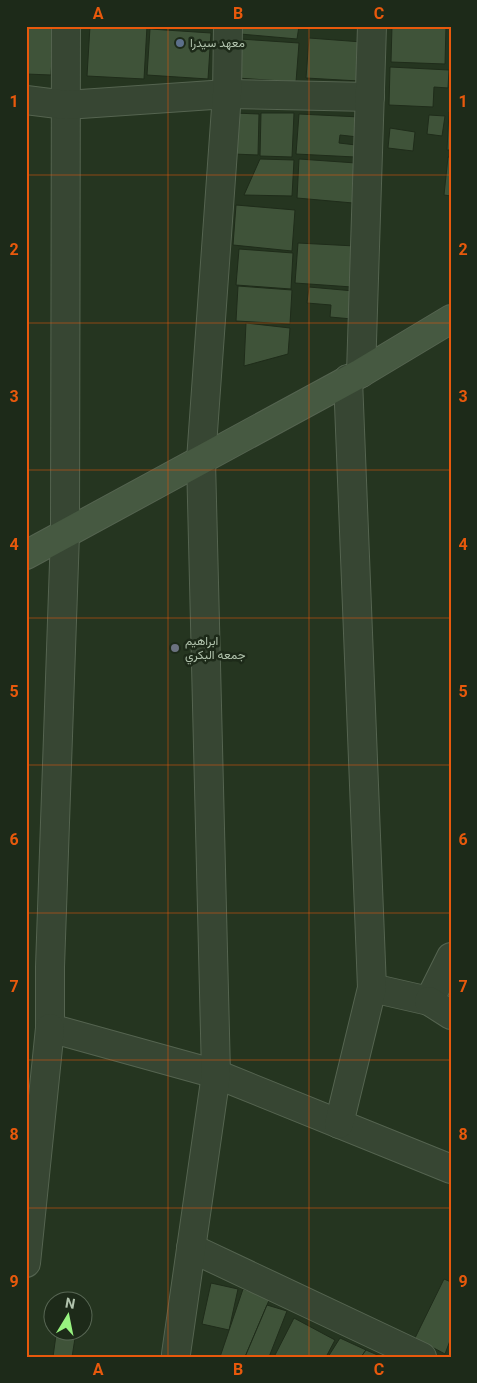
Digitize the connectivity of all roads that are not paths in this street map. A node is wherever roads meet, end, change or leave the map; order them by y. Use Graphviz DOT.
graph roads {
  1 [pos="66,26"];
  2 [pos="228,26"];
  3 [pos="372,26"];
  4 [pos="227,94"];
  5 [pos="370,97"];
  6 [pos="26,100"];
  7 [pos="66,105"];
  8 [pos="451,320"];
  9 [pos="355,376"];
  10 [pos="201,460"];
  11 [pos="65,534"];
  12 [pos="26,555"];
  13 [pos="451,956"];
  14 [pos="38,969"];
  15 [pos="372,988"];
  16 [pos="440,1008"];
  17 [pos="50,1028"];
  18 [pos="216,1074"];
  19 [pos="339,1124"];
  20 [pos="31,1158"];
  21 [pos="451,1169"];
  22 [pos="191,1248"];
  23 [pos="26,1263"];
  24 [pos="176,1354"];
  25 [pos="422,1357"];
  1 -- 7 [label="street"];
  2 -- 4 [label="street"];
  3 -- 5 [label="street"];
  4 -- 5 [label="street"];
  4 -- 7 [label="street"];
  4 -- 10 [label="street"];
  5 -- 9 [label="street"];
  6 -- 7 [label="street"];
  7 -- 11 [label="street"];
  8 -- 9 [label="street"];
  9 -- 10 [label="street"];
  9 -- 15 [label="street"];
  10 -- 11 [label="street"];
  10 -- 18 [label="street"];
  11 -- 12 [label="street"];
  11 -- 14 [label="street"];
  13 -- 16 [label="street"];
  14 -- 17 [label="street"];
  15 -- 16 [label="street"];
  15 -- 19 [label="street"];
  17 -- 18 [label="street"];
  17 -- 20 [label="street"];
  18 -- 19 [label="street"];
  18 -- 22 [label="street"];
  19 -- 21 [label="street"];
  20 -- 23 [label="street"];
  22 -- 24 [label="street"];
  22 -- 25 [label="street"];
}
